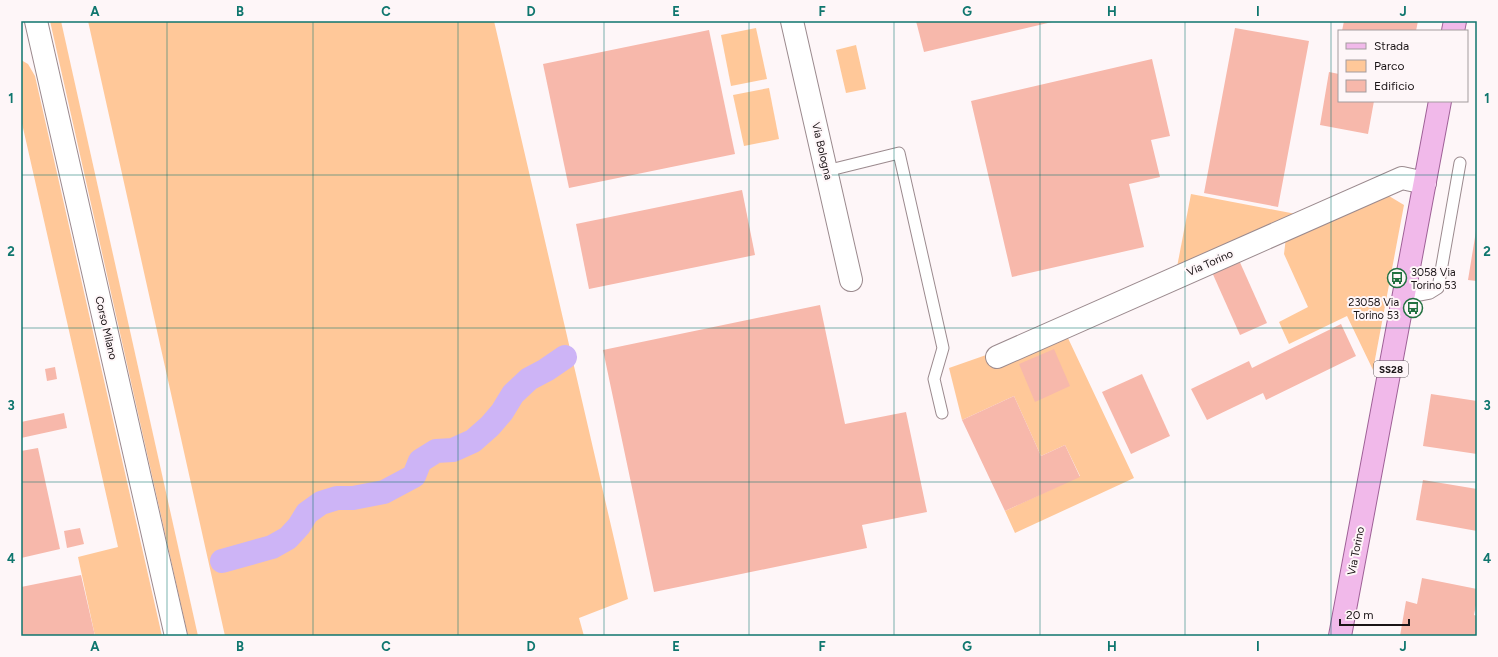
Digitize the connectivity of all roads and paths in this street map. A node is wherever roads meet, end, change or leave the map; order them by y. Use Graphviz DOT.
graph roads {
  1 [pos="36,21"];
  2 [pos="792,21"];
  3 [pos="1440,102"];
  4 [pos="1460,163"];
  5 [pos="826,171"];
  6 [pos="1425,183"];
  7 [pos="851,280"];
  8 [pos="1404,298"];
  9 [pos="997,358"];
  10 [pos="942,413"];
  11 [pos="176,636"];
  12 [pos="1340,636"];
  1 -- 11 [label="street, Corso Milano"];
  2 -- 5 [label="street, Via Bologna"];
  3 -- 6 [label="main road, Via Torino / SS28"];
  4 -- 8 [label="lane"];
  5 -- 7 [label="street, Via Bologna"];
  5 -- 10 [label="lane"];
  6 -- 8 [label="main road, Via Torino / SS28"];
  6 -- 9 [label="street, Via Torino"];
  8 -- 12 [label="main road, Via Torino / SS28"];
}
